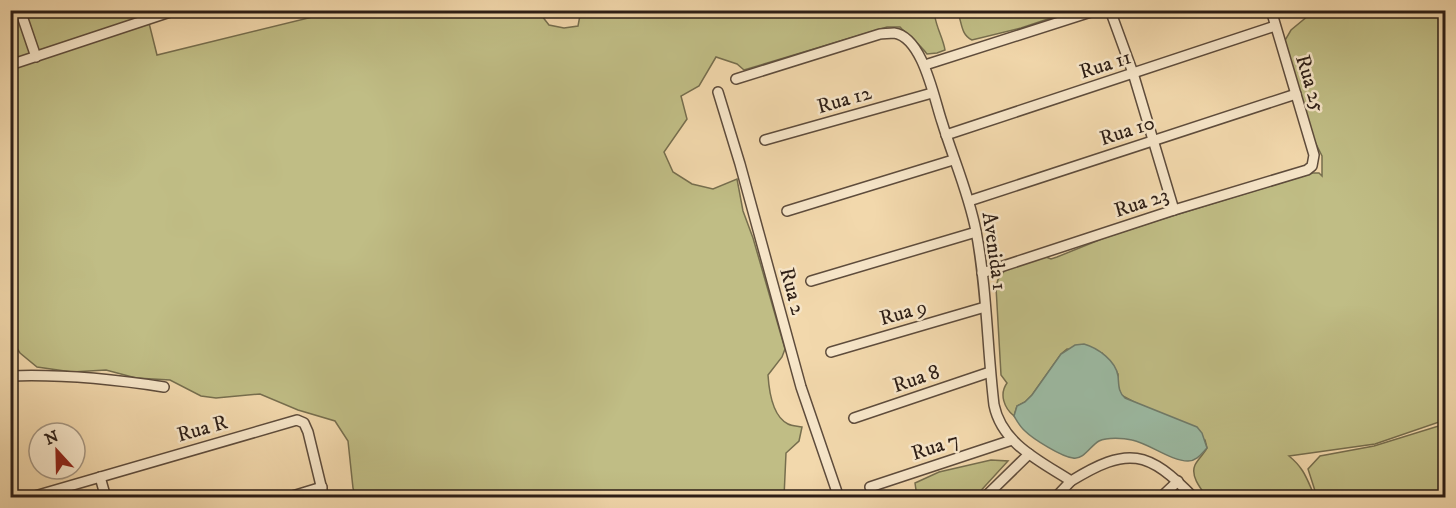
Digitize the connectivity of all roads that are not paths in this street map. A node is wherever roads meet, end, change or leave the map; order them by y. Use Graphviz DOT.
graph roads {
  1 [pos="20,10"];
  2 [pos="176,10"];
  3 [pos="1097,10"];
  4 [pos="1110,10"];
  5 [pos="1271,10"];
  6 [pos="1275,26"];
  7 [pos="36,57"];
  8 [pos="10,65"];
  9 [pos="925,65"];
  10 [pos="1133,73"];
  11 [pos="736,79"];
  12 [pos="718,92"];
  13 [pos="932,93"];
  14 [pos="1296,94"];
  15 [pos="946,135"];
  16 [pos="765,140"];
  17 [pos="1153,140"];
  18 [pos="953,160"];
  19 [pos="1312,166"];
  20 [pos="969,201"];
  21 [pos="1174,210"];
  22 [pos="787,211"];
  23 [pos="976,232"];
  24 [pos="982,273"];
  25 [pos="811,281"];
  26 [pos="985,307"];
  27 [pos="831,352"];
  28 [pos="990,372"];
  29 [pos="10,376"];
  30 [pos="164,387"];
  31 [pos="854,418"];
  32 [pos="1012,440"];
  33 [pos="1029,454"];
  34 [pos="100,477"];
  35 [pos="1071,481"];
  36 [pos="1178,481"];
  37 [pos="870,487"];
  38 [pos="322,488"];
  39 [pos="28,498"];
  40 [pos="106,498"];
  41 [pos="286,498"];
  42 [pos="324,498"];
  43 [pos="839,498"];
  44 [pos="984,498"];
  45 [pos="1054,498"];
  46 [pos="1161,498"];
  47 [pos="1194,498"];
  1 -- 7 [label="street"];
  2 -- 7 [label="street"];
  3 -- 9 [label="street"];
  4 -- 10 [label="street"];
  5 -- 6 [label="street, Rua 25"];
  6 -- 10 [label="street, Rua 11"];
  6 -- 14 [label="street, Rua 25"];
  7 -- 8 [label="street"];
  9 -- 11 [label="street, Avenida 1"];
  9 -- 13 [label="street, Avenida 1"];
  10 -- 15 [label="street, Rua 11"];
  10 -- 17 [label="street"];
  12 -- 43 [label="street, Rua 2"];
  13 -- 15 [label="street, Avenida 1"];
  13 -- 16 [label="street, Rua 12"];
  14 -- 17 [label="street, Rua 10"];
  14 -- 19 [label="street, Rua 25"];
  15 -- 18 [label="street, Avenida 1"];
  17 -- 20 [label="street, Rua 10"];
  17 -- 21 [label="street"];
  18 -- 20 [label="street, Avenida 1"];
  18 -- 22 [label="street"];
  19 -- 21 [label="street, Rua 23"];
  20 -- 23 [label="street, Avenida 1"];
  21 -- 24 [label="street, Rua 23"];
  23 -- 24 [label="street, Avenida 1"];
  23 -- 25 [label="street"];
  24 -- 26 [label="street, Avenida 1"];
  26 -- 27 [label="street, Rua 9"];
  26 -- 28 [label="street, Avenida 1"];
  28 -- 31 [label="street, Rua 8"];
  28 -- 32 [label="street, Avenida 1"];
  29 -- 30 [label="street"];
  32 -- 33 [label="street, Avenida 1"];
  32 -- 37 [label="street, Rua 7"];
  33 -- 35 [label="street, Avenida 1"];
  33 -- 44 [label="street"];
  34 -- 38 [label="street, Rua R"];
  34 -- 39 [label="street"];
  34 -- 40 [label="street"];
  35 -- 36 [label="street"];
  35 -- 45 [label="street"];
  36 -- 46 [label="street"];
  36 -- 47 [label="street"];
  38 -- 41 [label="street"];
  38 -- 42 [label="street"];
}
